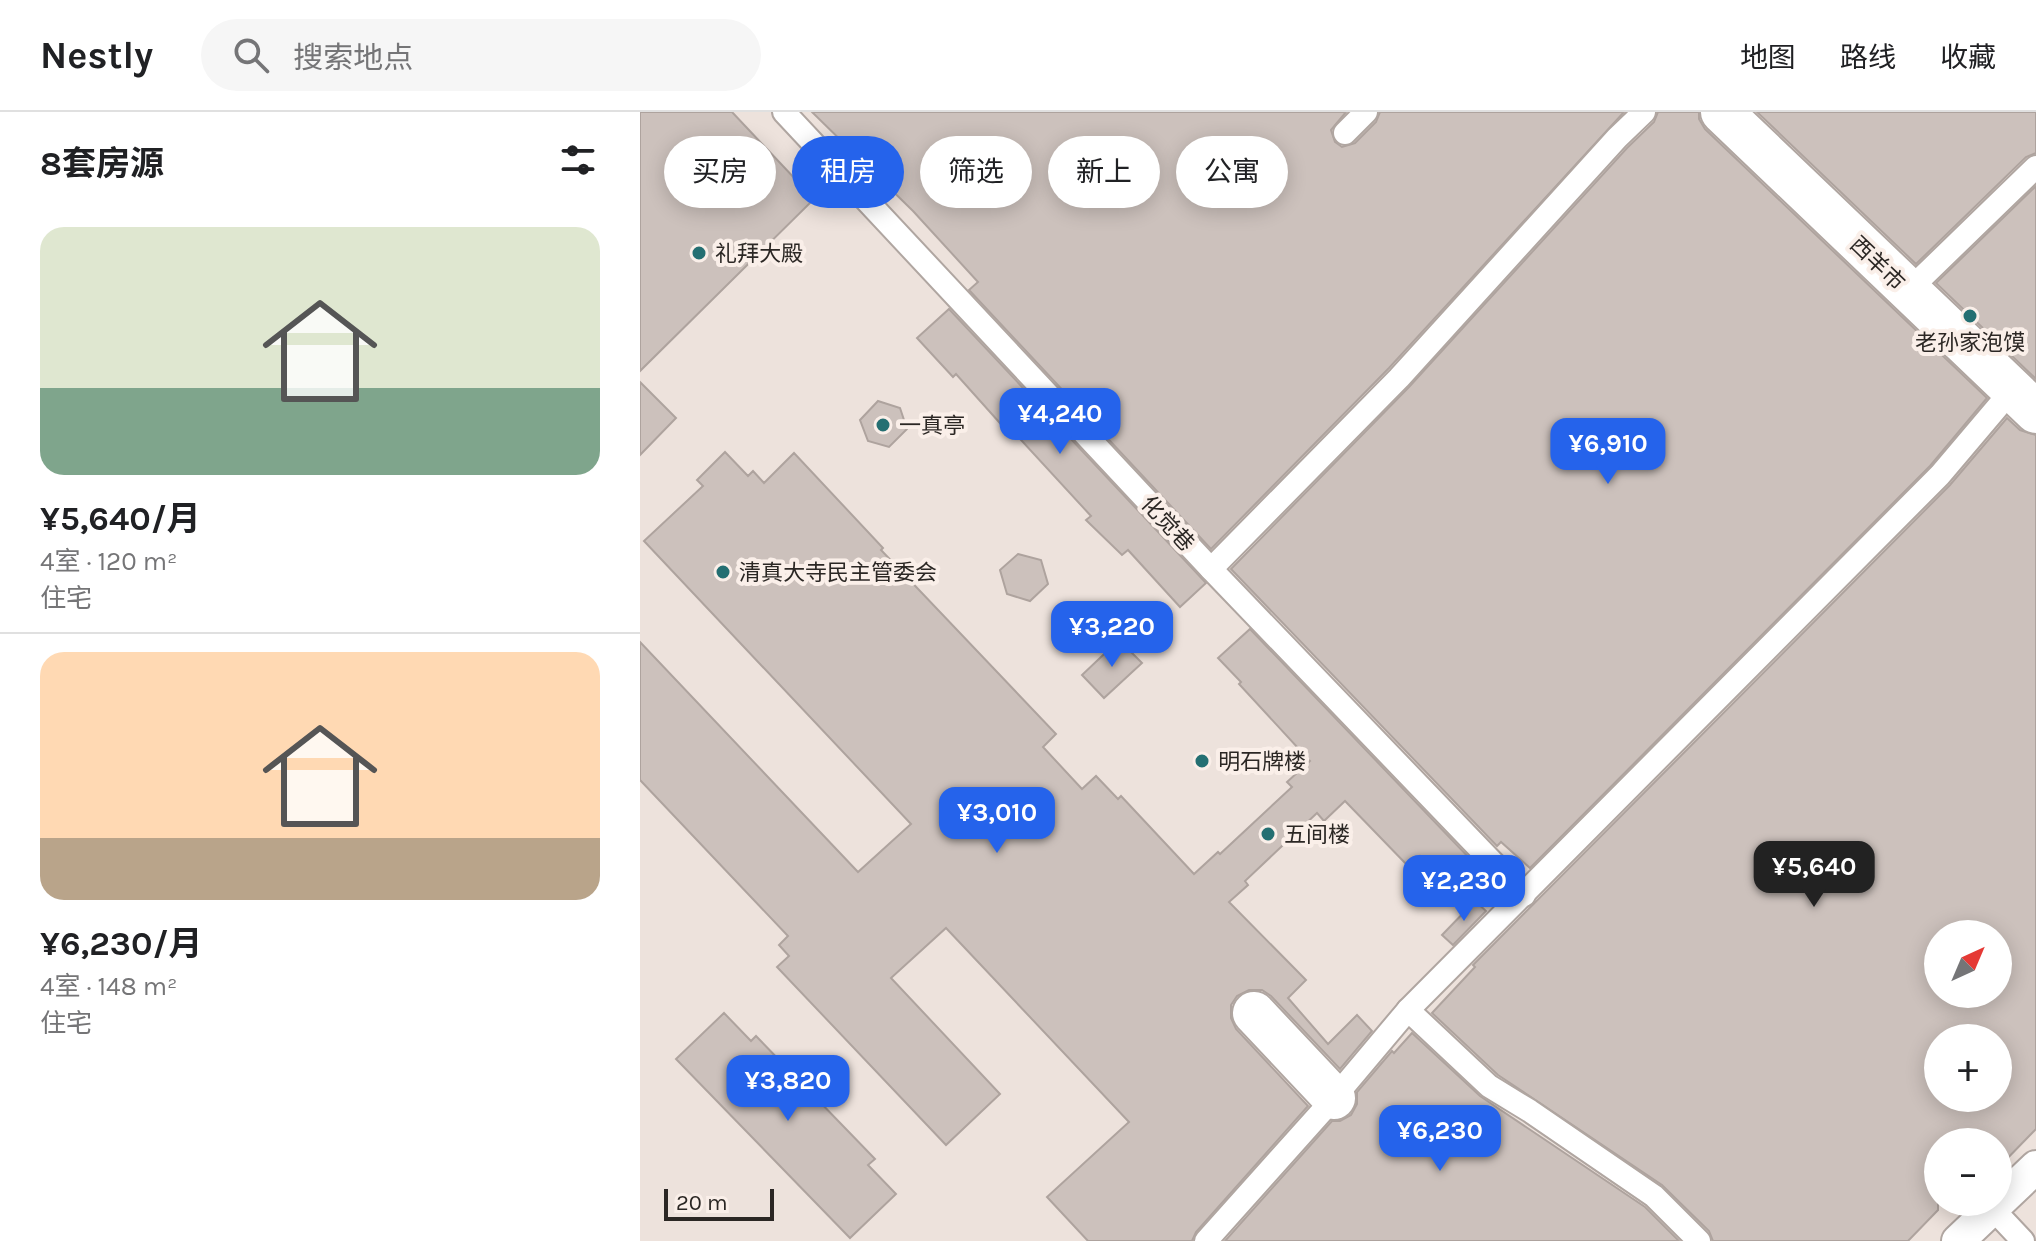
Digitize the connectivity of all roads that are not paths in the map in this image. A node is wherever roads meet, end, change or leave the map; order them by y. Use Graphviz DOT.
graph roads {
  1 [pos="784,112"];
  2 [pos="1366,112"];
  3 [pos="1644,112"];
  4 [pos="1722,112"];
  5 [pos="1345,133"];
  6 [pos="2036,167"];
  7 [pos="1908,291"];
  8 [pos="2024,401"];
  9 [pos="1211,569"];
  10 [pos="1524,895"];
  11 [pos="1408,1010"];
  12 [pos="1254,1013"];
  13 [pos="1334,1098"];
  14 [pos="2036,1167"];
  15 [pos="2012,1189"];
  16 [pos="1984,1216"];
  17 [pos="2000,1216"];
  18 [pos="1206,1241"];
  19 [pos="1699,1241"];
  20 [pos="1958,1241"];
  21 [pos="2023,1241"];
  1 -- 9 [label="lane, 化觉巷"];
  2 -- 5 [label="lane"];
  3 -- 9 [label="lane"];
  4 -- 7 [label="street, 西羊市"];
  6 -- 7 [label="lane"];
  7 -- 8 [label="street, 西羊市"];
  8 -- 10 [label="lane"];
  9 -- 10 [label="lane, 化觉巷"];
  10 -- 11 [label="lane"];
  11 -- 13 [label="lane"];
  11 -- 19 [label="lane"];
  12 -- 13 [label="street"];
  13 -- 18 [label="lane"];
  14 -- 15 [label="street"];
  16 -- 20 [label="street"];
  17 -- 21 [label="lane"];
}
